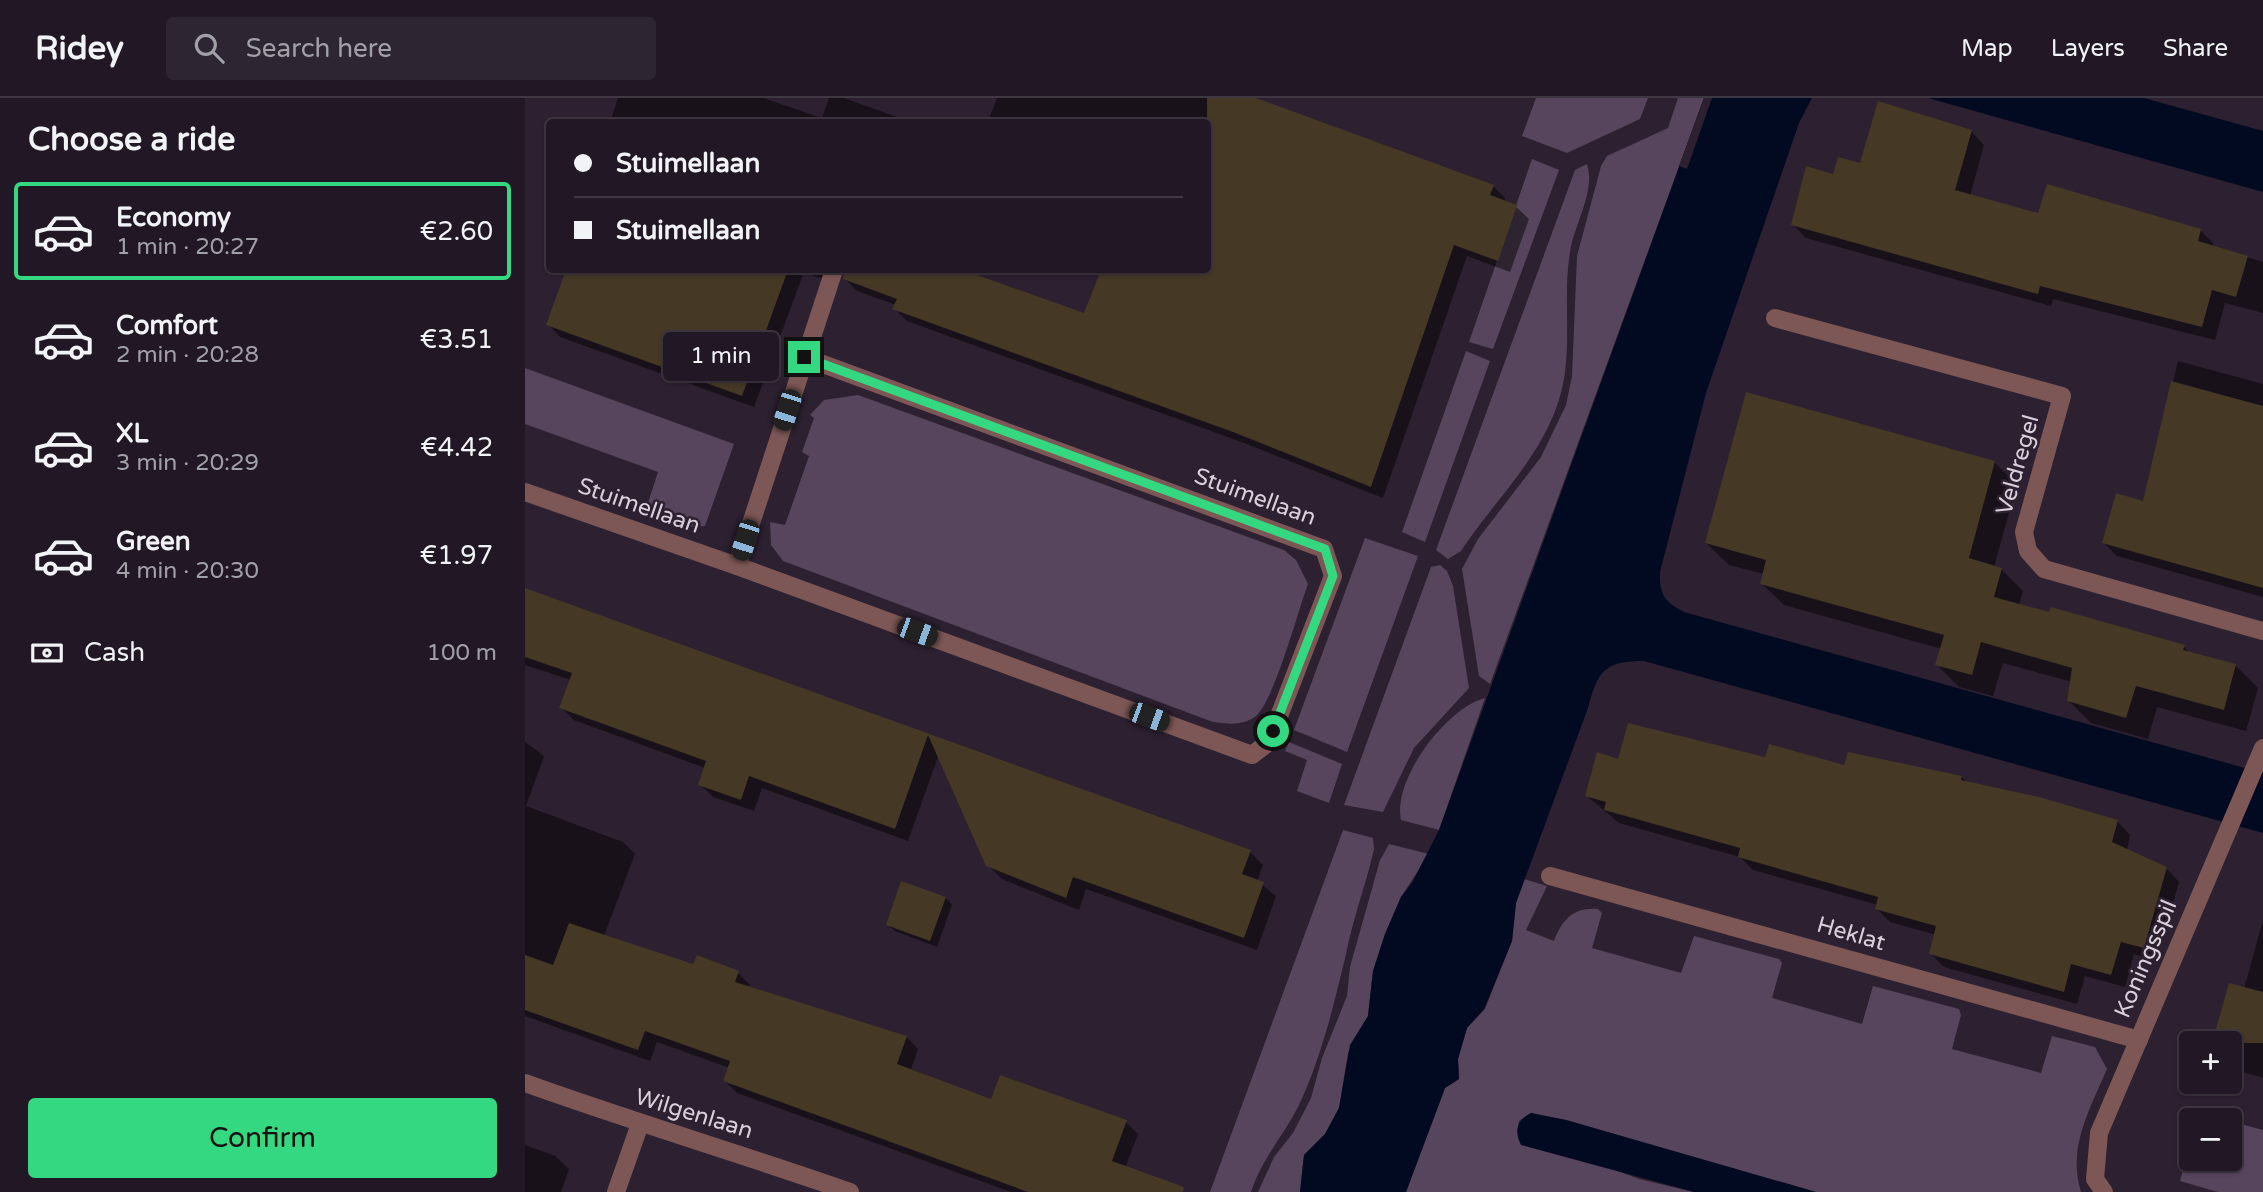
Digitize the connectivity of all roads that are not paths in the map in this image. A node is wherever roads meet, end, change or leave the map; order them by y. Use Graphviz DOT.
graph roads {
  1 [pos="833,273"];
  2 [pos="1775,318"];
  3 [pos="804,357"];
  4 [pos="525,492"];
  5 [pos="737,566"];
  6 [pos="2263,631"];
  7 [pos="2263,749"];
  8 [pos="1550,876"];
  9 [pos="2139,1040"];
  10 [pos="525,1083"];
  11 [pos="640,1124"];
  12 [pos="616,1192"];
  13 [pos="850,1192"];
  14 [pos="2104,1192"];
  1 -- 3 [label="street"];
  2 -- 6 [label="street, Veldregel"];
  3 -- 5 [label="street"];
  3 -- 5 [label="street, Stuimellaan"];
  4 -- 5 [label="street, Stuimellaan"];
  7 -- 9 [label="street, Koningsspil"];
  8 -- 9 [label="street, Heklat"];
  9 -- 14 [label="street, Koningsspil"];
  10 -- 11 [label="street, Wilgenlaan"];
  11 -- 12 [label="street"];
  11 -- 13 [label="street, Wilgenlaan"];
}
